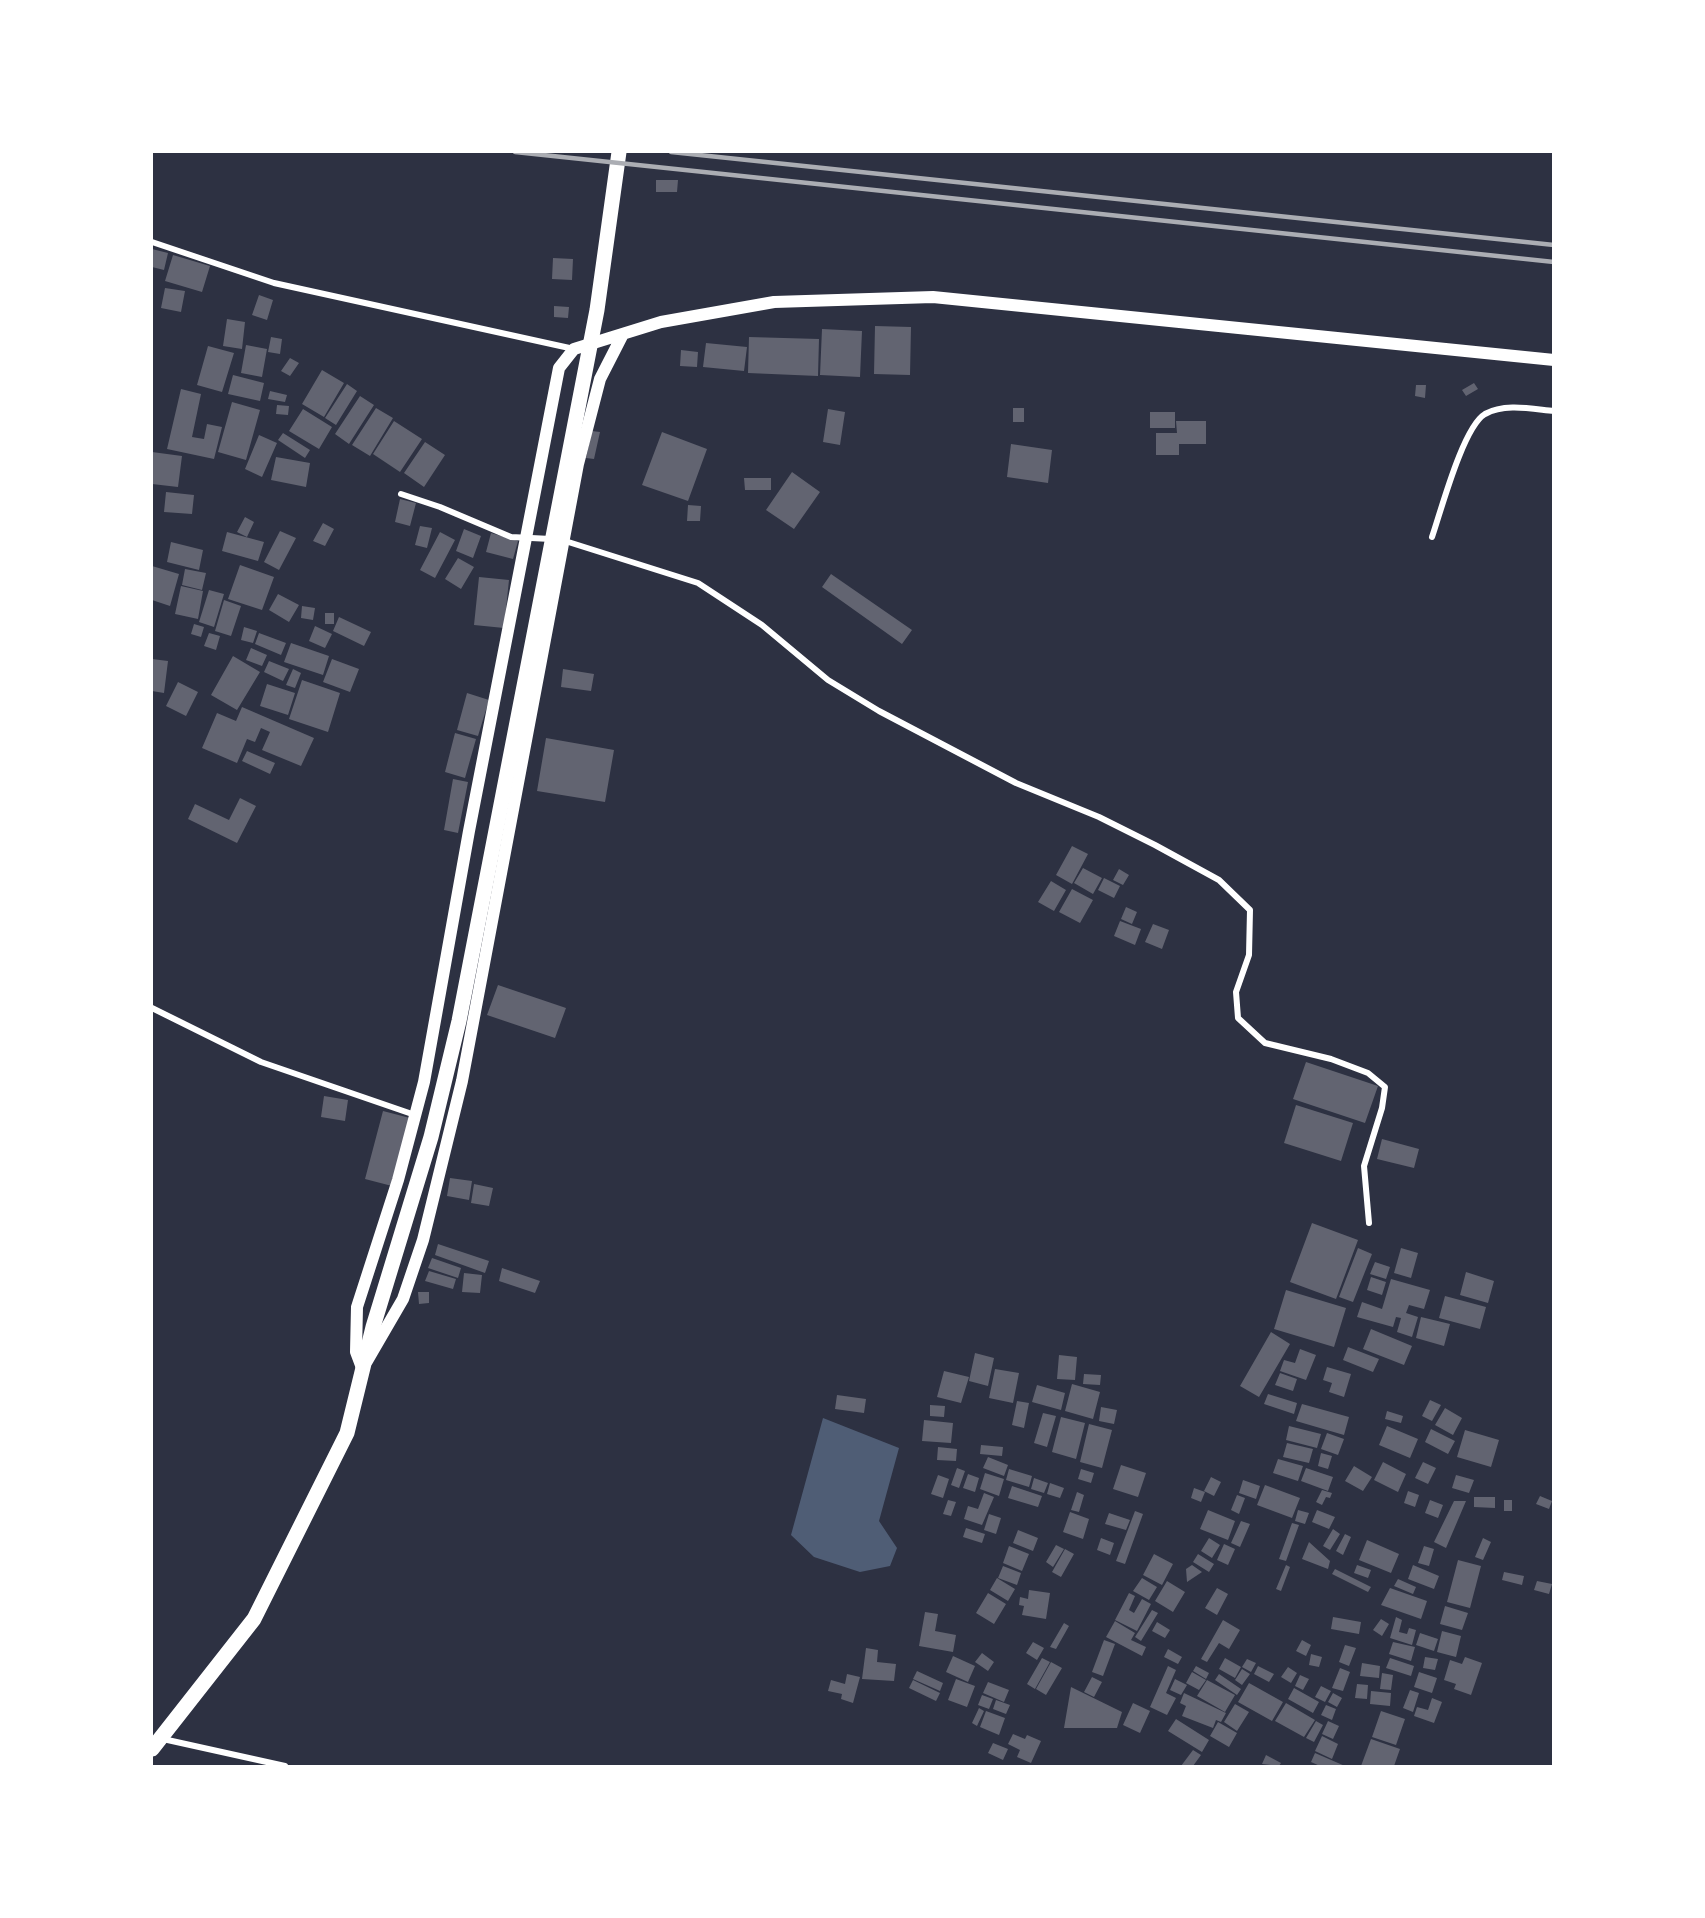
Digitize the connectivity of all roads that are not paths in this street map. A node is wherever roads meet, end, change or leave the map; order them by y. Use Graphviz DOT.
graph roads {
  1 [pos="619,152"];
  2 [pos="152,242"];
  3 [pos="622,336"];
  4 [pos="574,349"];
  5 [pos="1554,360"];
  6 [pos="1554,411"];
  7 [pos="401,494"];
  8 [pos="527,537"];
  9 [pos="1432,537"];
  10 [pos="563,540"];
  11 [pos="152,1008"];
  12 [pos="416,1115"];
  13 [pos="1369,1223"];
  14 [pos="362,1368"];
  15 [pos="157,1744"];
  16 [pos="285,1767"];
  1 -- 14 [label="main road"];
  2 -- 4 [label="street"];
  3 -- 4 [label="main road"];
  3 -- 5 [label="main road"];
  3 -- 10 [label="main road"];
  4 -- 8 [label="main road"];
  6 -- 9 [label="street"];
  7 -- 8 [label="street"];
  8 -- 10 [label="street"];
  8 -- 12 [label="main road"];
  10 -- 13 [label="street"];
  10 -- 14 [label="main road"];
  11 -- 12 [label="street"];
  12 -- 14 [label="main road"];
  14 -- 15 [label="main road"];
  15 -- 16 [label="street"];
}
